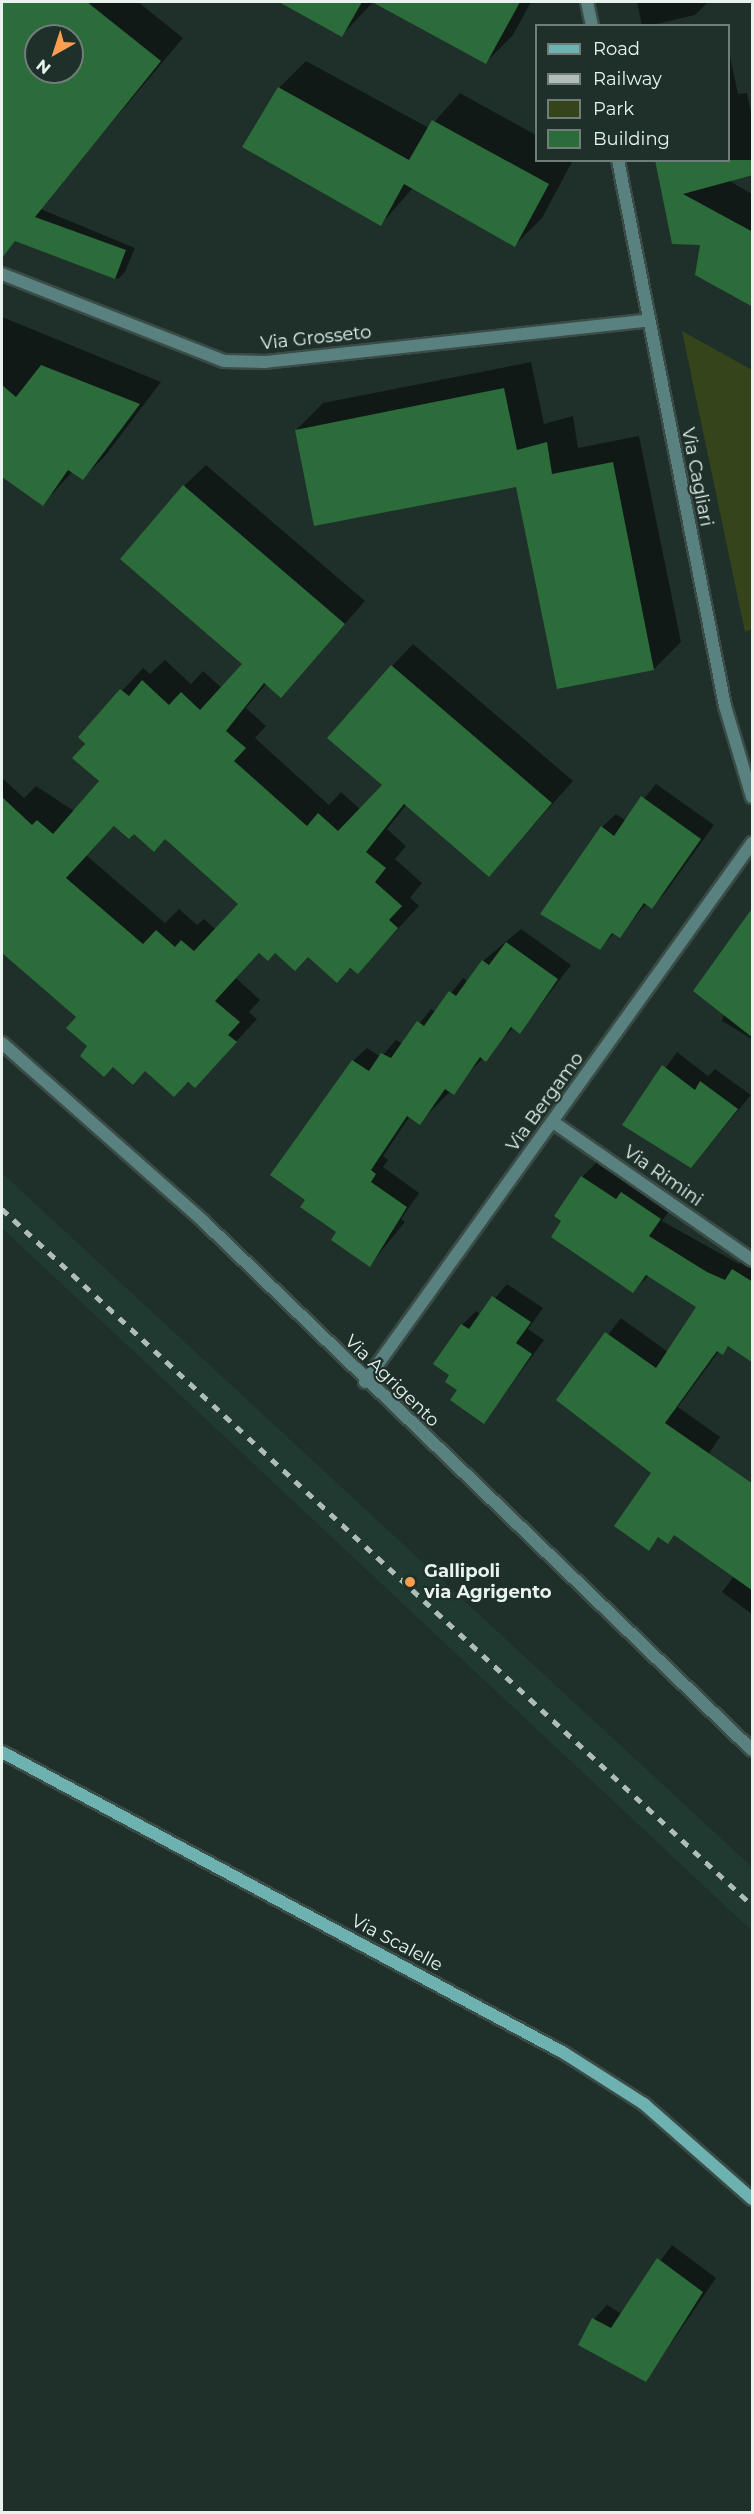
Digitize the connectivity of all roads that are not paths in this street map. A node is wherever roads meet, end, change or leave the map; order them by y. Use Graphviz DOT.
graph roads {
  1 [pos="587,2"];
  2 [pos="592,24"];
  3 [pos="618,162"];
  4 [pos="2,274"];
  5 [pos="649,320"];
  6 [pos="753,797"];
  7 [pos="753,843"];
  8 [pos="2,1043"];
  9 [pos="553,1122"];
  10 [pos="753,1260"];
  11 [pos="365,1382"];
  12 [pos="753,1750"];
  13 [pos="2,1752"];
  14 [pos="753,2199"];
  1 -- 2 [label="street"];
  3 -- 5 [label="street, Via Cagliari"];
  4 -- 5 [label="street, Via Grosseto"];
  5 -- 6 [label="street, Via Cagliari"];
  7 -- 9 [label="street, Via Bergamo"];
  8 -- 11 [label="street, Via Agrigento"];
  9 -- 10 [label="street, Via Rimini"];
  9 -- 11 [label="street, Via Bergamo"];
  11 -- 12 [label="street, Via Agrigento"];
  13 -- 14 [label="main road, Via Scalelle"];
}
